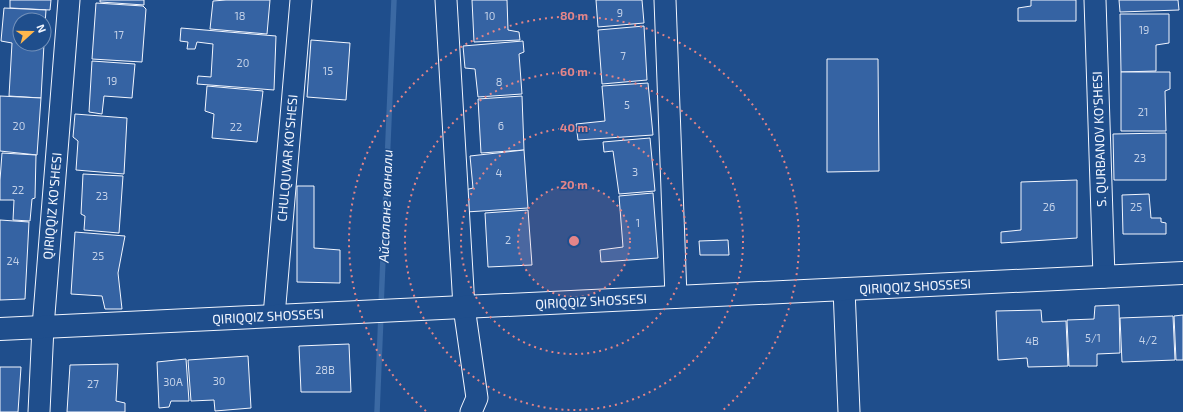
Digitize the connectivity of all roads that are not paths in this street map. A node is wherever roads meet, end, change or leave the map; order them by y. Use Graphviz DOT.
graph roads {
  1 [pos="69,0"];
  2 [pos="301,0"];
  3 [pos="446,0"];
  4 [pos="665,0"];
  5 [pos="1094,0"];
  6 [pos="1183,273"];
  7 [pos="1104,277"];
  8 [pos="844,289"];
  9 [pos="676,297"];
  10 [pos="464,307"];
  11 [pos="274,316"];
  12 [pos="42,326"];
  13 [pos="0,328"];
  14 [pos="38,412"];
  15 [pos="471,412"];
  16 [pos="849,412"];
  1 -- 12 [label="street, QIRIQQIZ KO'SHESI"];
  2 -- 11 [label="street, CHULQUVAR KO'SHESI"];
  3 -- 10 [label="street"];
  4 -- 9 [label="street"];
  5 -- 7 [label="street, S. QURBANOV KO'SHESI"];
  6 -- 7 [label="main road, QIRIQQIZ SHOSSESI"];
  7 -- 8 [label="main road, QIRIQQIZ SHOSSESI"];
  8 -- 9 [label="main road, QIRIQQIZ SHOSSESI"];
  8 -- 16 [label="street"];
  9 -- 10 [label="main road, QIRIQQIZ SHOSSESI"];
  10 -- 11 [label="main road, QIRIQQIZ SHOSSESI"];
  10 -- 15 [label="street"];
  11 -- 12 [label="main road, QIRIQQIZ SHOSSESI"];
  12 -- 13 [label="main road, QIRIQQIZ SHOSSESI"];
  12 -- 14 [label="street, QIRIQQIZ KO'SHESI"];
}
